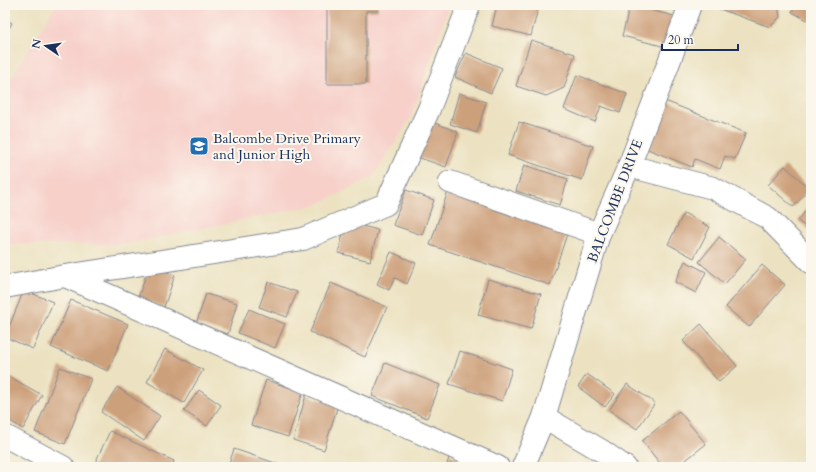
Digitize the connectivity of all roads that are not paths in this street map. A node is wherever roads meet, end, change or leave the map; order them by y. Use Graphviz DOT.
graph roads {
  1 [pos="469,5"];
  2 [pos="690,5"];
  3 [pos="629,166"];
  4 [pos="450,182"];
  5 [pos="599,234"];
  6 [pos="811,262"];
  7 [pos="65,276"];
  8 [pos="5,287"];
  9 [pos="544,417"];
  10 [pos="5,436"];
  11 [pos="63,467"];
  12 [pos="498,467"];
  13 [pos="523,467"];
  14 [pos="625,467"];
  1 -- 7 [label="street"];
  2 -- 3 [label="street, BALCOMBE DRIVE"];
  3 -- 5 [label="street, BALCOMBE DRIVE"];
  3 -- 6 [label="street"];
  4 -- 5 [label="street"];
  5 -- 9 [label="street, BALCOMBE DRIVE"];
  7 -- 8 [label="street"];
  7 -- 12 [label="street"];
  9 -- 13 [label="street, BALCOMBE DRIVE"];
  9 -- 14 [label="street"];
  10 -- 11 [label="street"];
}
